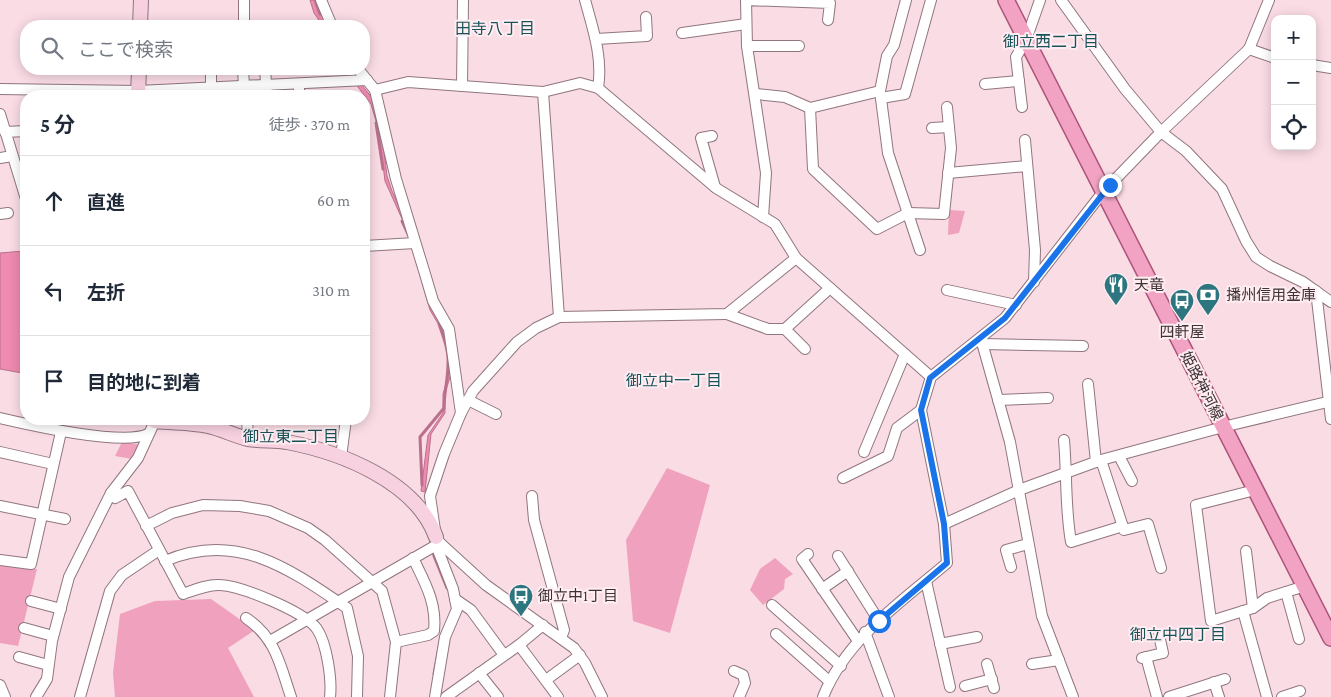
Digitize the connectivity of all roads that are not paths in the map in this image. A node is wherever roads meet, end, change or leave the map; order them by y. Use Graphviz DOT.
graph roads {
  1 [pos="140,0"];
  2 [pos="244,0"];
  3 [pos="321,0"];
  4 [pos="463,0"];
  5 [pos="585,0"];
  6 [pos="906,0"];
  7 [pos="931,0"];
  8 [pos="1006,0"];
  9 [pos="1040,0"];
  10 [pos="1061,0"];
  11 [pos="1270,0"];
  12 [pos="646,17"];
  13 [pos="140,20"];
  14 [pos="244,20"];
  15 [pos="329,20"];
  16 [pos="828,20"];
  17 [pos="746,24"];
  18 [pos="682,33"];
  19 [pos="596,39"];
  20 [pos="1026,40"];
  21 [pos="747,46"];
  22 [pos="799,46"];
  23 [pos="1249,49"];
  24 [pos="1271,57"];
  25 [pos="1316,66"];
  26 [pos="1331,68"];
  27 [pos="139,75"];
  28 [pos="211,75"];
  29 [pos="243,75"];
  30 [pos="266,75"];
  31 [pos="363,75"];
  32 [pos="367,80"];
  33 [pos="1019,81"];
  34 [pos="298,84"];
  35 [pos="985,84"];
  36 [pos="267,85"];
  37 [pos="244,86"];
  38 [pos="462,86"];
  39 [pos="212,88"];
  40 [pos="598,88"];
  41 [pos="0,89"];
  42 [pos="28,90"];
  43 [pos="138,90"];
  44 [pos="187,90"];
  45 [pos="267,90"];
  46 [pos="298,90"];
  47 [pos="376,90"];
  48 [pos="543,92"];
  49 [pos="756,94"];
  50 [pos="881,94"];
  51 [pos="947,107"];
  52 [pos="1022,107"];
  53 [pos="810,108"];
  54 [pos="0,114"];
  55 [pos="949,126"];
  56 [pos="932,128"];
  57 [pos="20,131"];
  58 [pos="5,132"];
  59 [pos="1161,132"];
  60 [pos="712,136"];
  61 [pos="1025,140"];
  62 [pos="12,156"];
  63 [pos="0,158"];
  64 [pos="1026,166"];
  65 [pos="948,173"];
  66 [pos="20,181"];
  67 [pos="716,188"];
  68 [pos="1103,192"];
  69 [pos="908,213"];
  70 [pos="764,217"];
  71 [pos="412,244"];
  72 [pos="370,246"];
  73 [pos="920,250"];
  74 [pos="796,258"];
  75 [pos="1034,282"];
  76 [pos="830,288"];
  77 [pos="947,290"];
  78 [pos="1316,290"];
  79 [pos="1331,302"];
  80 [pos="1016,305"];
  81 [pos="727,314"];
  82 [pos="559,317"];
  83 [pos="784,329"];
  84 [pos="982,342"];
  85 [pos="1083,346"];
  86 [pos="804,349"];
  87 [pos="905,354"];
  88 [pos="930,378"];
  89 [pos="1088,384"];
  90 [pos="1048,398"];
  91 [pos="468,400"];
  92 [pos="998,400"];
  93 [pos="1330,402"];
  94 [pos="921,410"];
  95 [pos="461,413"];
  96 [pos="496,414"];
  97 [pos="0,418"];
  98 [pos="1331,419"];
  99 [pos="20,421"];
  100 [pos="42,425"];
  101 [pos="151,425"];
  102 [pos="210,425"];
  103 [pos="247,425"];
  104 [pos="345,425"];
  105 [pos="1223,427"];
  106 [pos="60,432"];
  107 [pos="148,434"];
  108 [pos="248,438"];
  109 [pos="1064,440"];
  110 [pos="0,452"];
  111 [pos="864,452"];
  112 [pos="1119,456"];
  113 [pos="341,457"];
  114 [pos="1098,461"];
  115 [pos="53,464"];
  116 [pos="1067,473"];
  117 [pos="843,478"];
  118 [pos="1132,480"];
  119 [pos="1019,490"];
  120 [pos="1255,490"];
  121 [pos="111,493"];
  122 [pos="532,496"];
  123 [pos="0,506"];
  124 [pos="42,514"];
  125 [pos="65,519"];
  126 [pos="944,524"];
  127 [pos="146,526"];
  128 [pos="1123,526"];
  129 [pos="435,543"];
  130 [pos="1028,544"];
  131 [pos="159,550"];
  132 [pos="1246,551"];
  133 [pos="808,554"];
  134 [pos="838,556"];
  135 [pos="413,558"];
  136 [pos="0,560"];
  137 [pos="165,561"];
  138 [pos="1011,567"];
  139 [pos="1161,568"];
  140 [pos="848,571"];
  141 [pos="926,581"];
  142 [pos="374,582"];
  143 [pos="1305,586"];
  144 [pos="822,589"];
  145 [pos="1286,592"];
  146 [pos="455,599"];
  147 [pos="31,601"];
  148 [pos="338,602"];
  149 [pos="772,605"];
  150 [pos="61,609"];
  151 [pos="1248,610"];
  152 [pos="246,618"];
  153 [pos="307,620"];
  154 [pos="879,621"];
  155 [pos="543,625"];
  156 [pos="24,628"];
  157 [pos="865,632"];
  158 [pos="776,634"];
  159 [pos="1159,635"];
  160 [pos="53,636"];
  161 [pos="977,637"];
  162 [pos="561,638"];
  163 [pos="1331,638"];
  164 [pos="1299,639"];
  165 [pos="270,641"];
  166 [pos="858,641"];
  167 [pos="396,642"];
  168 [pos="940,644"];
  169 [pos="519,645"];
  170 [pos="580,654"];
  171 [pos="504,655"];
  172 [pos="19,657"];
  173 [pos="1059,660"];
  174 [pos="988,664"];
  175 [pos="1032,664"];
  176 [pos="48,665"];
  177 [pos="840,666"];
  178 [pos="734,671"];
  179 [pos="479,673"];
  180 [pos="1225,679"];
  181 [pos="546,680"];
  182 [pos="829,681"];
  183 [pos="1214,682"];
  184 [pos="0,685"];
  185 [pos="965,686"];
  186 [pos="950,687"];
  187 [pos="1300,692"];
  188 [pos="6,697"];
  189 [pos="36,697"];
  190 [pos="80,697"];
  191 [pos="292,697"];
  192 [pos="330,697"];
  193 [pos="358,697"];
  194 [pos="390,697"];
  195 [pos="435,697"];
  196 [pos="446,697"];
  197 [pos="498,697"];
  198 [pos="558,697"];
  199 [pos="602,697"];
  200 [pos="740,697"];
  201 [pos="823,697"];
  202 [pos="890,697"];
  203 [pos="1073,697"];
  204 [pos="1157,697"];
  205 [pos="1169,697"];
  206 [pos="1219,697"];
  207 [pos="1267,697"];
  208 [pos="1282,697"];
  1 -- 13 [label="street"];
  2 -- 14 [label="street"];
  3 -- 15 [label="street"];
  4 -- 38 [label="street"];
  5 -- 19 [label="street"];
  6 -- 50 [label="street"];
  7 -- 50 [label="street"];
  8 -- 20 [label="main road, 姫路神河線"];
  9 -- 20 [label="street"];
  10 -- 59 [label="street"];
  11 -- 23 [label="street"];
  12 -- 19 [label="street"];
  16 -- 17 [label="street"];
  17 -- 18 [label="street"];
  17 -- 21 [label="street"];
  19 -- 40 [label="street"];
  20 -- 33 [label="street"];
  20 -- 68 [label="main road, 姫路神河線"];
  21 -- 22 [label="street"];
  21 -- 49 [label="street"];
  23 -- 24 [label="street"];
  23 -- 59 [label="street"];
  25 -- 26 [label="street"];
  27 -- 43 [label="street"];
  28 -- 39 [label="street"];
  29 -- 37 [label="street"];
  30 -- 36 [label="street"];
  31 -- 32 [label="street"];
  32 -- 34 [label="street"];
  32 -- 47 [label="street"];
  33 -- 35 [label="street"];
  33 -- 52 [label="street"];
  34 -- 36 [label="street"];
  34 -- 46 [label="street"];
  36 -- 37 [label="street"];
  36 -- 45 [label="street"];
  37 -- 39 [label="street"];
  38 -- 47 [label="street"];
  38 -- 48 [label="street"];
  39 -- 44 [label="street"];
  40 -- 48 [label="street"];
  40 -- 67 [label="street"];
  41 -- 42 [label="street"];
  47 -- 71 [label="street"];
  48 -- 82 [label="street"];
  49 -- 53 [label="street"];
  49 -- 70 [label="street"];
  50 -- 53 [label="street"];
  50 -- 69 [label="street"];
  51 -- 55 [label="street"];
  53 -- 69 [label="street"];
  54 -- 58 [label="street"];
  55 -- 56 [label="street"];
  55 -- 65 [label="street"];
  57 -- 58 [label="street"];
  58 -- 62 [label="street"];
  59 -- 68 [label="street"];
  59 -- 78 [label="street"];
  60 -- 67 [label="street"];
  61 -- 64 [label="street"];
  62 -- 63 [label="street"];
  62 -- 66 [label="street"];
  64 -- 65 [label="street"];
  64 -- 75 [label="street"];
  65 -- 69 [label="street"];
  67 -- 70 [label="street"];
  68 -- 75 [label="street"];
  68 -- 105 [label="main road, 姫路神河線"];
  69 -- 73 [label="street"];
  70 -- 74 [label="street"];
  71 -- 72 [label="street"];
  71 -- 95 [label="street"];
  74 -- 76 [label="street"];
  74 -- 81 [label="street"];
  75 -- 80 [label="street"];
  76 -- 83 [label="street"];
  76 -- 87 [label="street"];
  77 -- 80 [label="street"];
  78 -- 79 [label="street"];
  78 -- 93 [label="street"];
  80 -- 84 [label="street"];
  81 -- 82 [label="street"];
  81 -- 83 [label="street"];
  82 -- 91 [label="street"];
  83 -- 86 [label="street"];
  84 -- 85 [label="street"];
  84 -- 88 [label="street"];
  84 -- 92 [label="street"];
  87 -- 88 [label="street"];
  87 -- 111 [label="street"];
  88 -- 94 [label="street"];
  89 -- 114 [label="street"];
  90 -- 92 [label="street"];
  91 -- 95 [label="street"];
  91 -- 96 [label="street"];
  92 -- 119 [label="street"];
  93 -- 98 [label="street"];
  93 -- 105 [label="street"];
  94 -- 117 [label="street"];
  94 -- 126 [label="street"];
  95 -- 129 [label="street"];
  97 -- 99 [label="street"];
  100 -- 106 [label="street"];
  101 -- 107 [label="street"];
  102 -- 108 [label="street"];
  103 -- 108 [label="street"];
  104 -- 113 [label="street"];
  105 -- 112 [label="street"];
  105 -- 120 [label="main road, 姫路神河線"];
  106 -- 107 [label="street"];
  106 -- 115 [label="street"];
  107 -- 121 [label="street"];
  108 -- 113 [label="street"];
  109 -- 116 [label="street"];
  110 -- 115 [label="street"];
  112 -- 114 [label="street"];
  112 -- 118 [label="street"];
  113 -- 129 [label="street"];
  114 -- 116 [label="street"];
  114 -- 128 [label="street"];
  115 -- 124 [label="street"];
  116 -- 119 [label="street"];
  116 -- 128 [label="street"];
  119 -- 126 [label="street"];
  119 -- 130 [label="street"];
  120 -- 143 [label="main road, 姫路神河線"];
  120 -- 151 [label="street"];
  121 -- 127 [label="street"];
  121 -- 150 [label="street"];
  122 -- 162 [label="street"];
  123 -- 124 [label="street"];
  124 -- 125 [label="street"];
  124 -- 136 [label="street"];
  126 -- 141 [label="street"];
  127 -- 131 [label="street"];
  127 -- 142 [label="street"];
  128 -- 139 [label="street"];
  129 -- 135 [label="street"];
  129 -- 146 [label="street"];
  129 -- 155 [label="street"];
  130 -- 138 [label="street"];
  130 -- 173 [label="street"];
  131 -- 137 [label="street"];
  131 -- 190 [label="street"];
  132 -- 151 [label="street"];
  133 -- 144 [label="street"];
  134 -- 140 [label="street"];
  135 -- 142 [label="street"];
  135 -- 167 [label="street"];
  137 -- 148 [label="street"];
  137 -- 153 [label="street"];
  140 -- 144 [label="street"];
  140 -- 154 [label="street"];
  141 -- 154 [label="street"];
  141 -- 168 [label="street"];
  142 -- 148 [label="street"];
  142 -- 167 [label="street"];
  143 -- 145 [label="street"];
  143 -- 163 [label="main road, 姫路神河線"];
  144 -- 166 [label="street"];
  145 -- 151 [label="street"];
  145 -- 164 [label="street"];
  146 -- 171 [label="street"];
  146 -- 195 [label="street"];
  147 -- 150 [label="street"];
  148 -- 153 [label="street"];
  148 -- 193 [label="street"];
  149 -- 177 [label="street"];
  150 -- 160 [label="street"];
  151 -- 207 [label="street"];
  152 -- 165 [label="street"];
  153 -- 165 [label="street"];
  153 -- 192 [label="street"];
  154 -- 157 [label="street"];
  155 -- 162 [label="street"];
  155 -- 169 [label="street"];
  156 -- 160 [label="street"];
  157 -- 166 [label="street"];
  157 -- 202 [label="street"];
  158 -- 182 [label="street"];
  159 -- 204 [label="street"];
  160 -- 176 [label="street"];
  161 -- 168 [label="street"];
  162 -- 170 [label="street"];
  165 -- 191 [label="street"];
  166 -- 177 [label="street"];
  167 -- 194 [label="street"];
  168 -- 186 [label="street"];
  169 -- 171 [label="street"];
  169 -- 181 [label="street"];
  170 -- 181 [label="street"];
  170 -- 199 [label="street"];
  171 -- 179 [label="street"];
  172 -- 176 [label="street"];
  173 -- 175 [label="street"];
  173 -- 203 [label="street"];
  174 -- 185 [label="street"];
  176 -- 189 [label="street"];
  177 -- 182 [label="street"];
  178 -- 200 [label="street"];
  179 -- 196 [label="street"];
  179 -- 197 [label="street"];
  180 -- 183 [label="street"];
  181 -- 198 [label="street"];
  182 -- 201 [label="street"];
  183 -- 205 [label="street"];
  183 -- 206 [label="street"];
  184 -- 188 [label="street"];
  187 -- 208 [label="street"];
}
